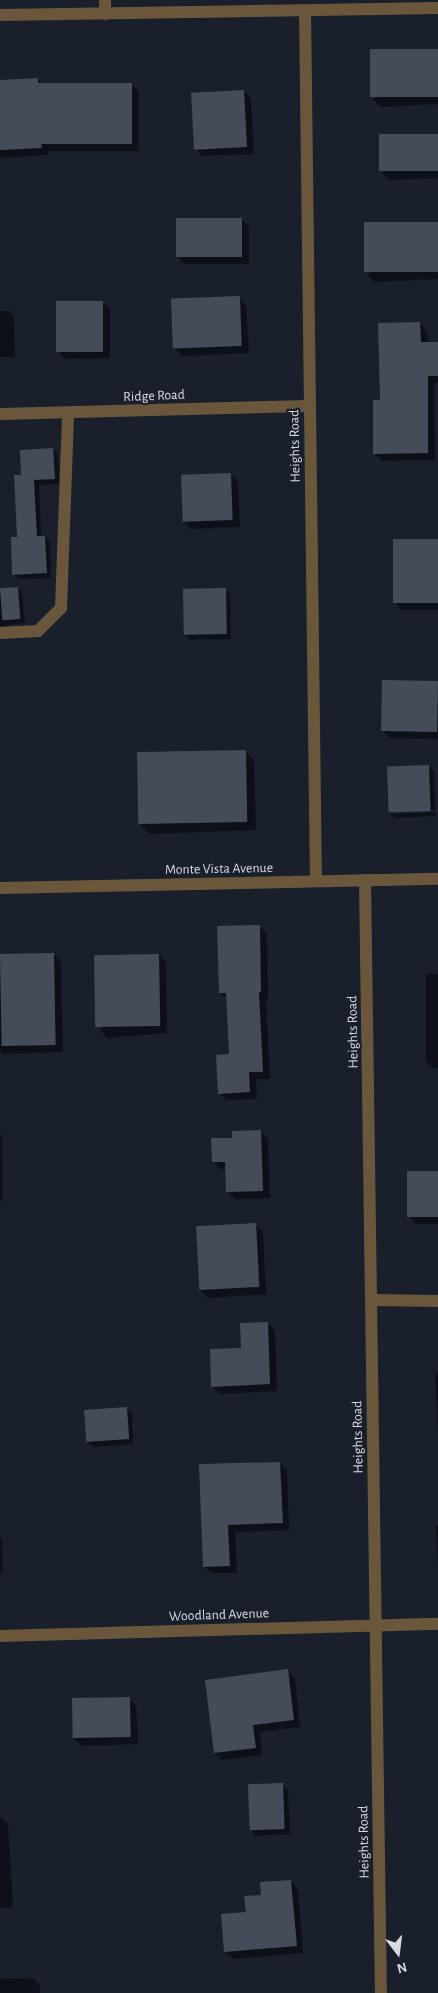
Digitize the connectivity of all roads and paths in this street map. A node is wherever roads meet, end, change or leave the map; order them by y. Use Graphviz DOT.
graph roads {
  1 [pos="105,0"];
  2 [pos="438,8"];
  3 [pos="305,10"];
  4 [pos="105,14"];
  5 [pos="0,15"];
  6 [pos="310,406"];
  7 [pos="0,414"];
  8 [pos="68,414"];
  9 [pos="0,633"];
  10 [pos="438,879"];
  11 [pos="365,880"];
  12 [pos="316,882"];
  13 [pos="0,888"];
  14 [pos="371,1300"];
  15 [pos="438,1301"];
  16 [pos="438,1624"];
  17 [pos="376,1625"];
  18 [pos="0,1636"];
  19 [pos="381,1993"];
  1 -- 4 [label="street"];
  2 -- 3 [label="street"];
  3 -- 4 [label="street"];
  3 -- 6 [label="street, Heights Road"];
  4 -- 5 [label="street"];
  6 -- 8 [label="street, Ridge Road"];
  6 -- 12 [label="street, Heights Road"];
  7 -- 8 [label="street, Ridge Road"];
  8 -- 9 [label="street"];
  10 -- 11 [label="street, Monte Vista Avenue"];
  11 -- 12 [label="street, Monte Vista Avenue"];
  11 -- 14 [label="street, Heights Road"];
  12 -- 13 [label="street, Monte Vista Avenue"];
  14 -- 15 [label="street"];
  14 -- 17 [label="street, Heights Road"];
  16 -- 17 [label="street, Woodland Avenue"];
  17 -- 18 [label="street, Woodland Avenue"];
  17 -- 19 [label="street, Heights Road"];
}
